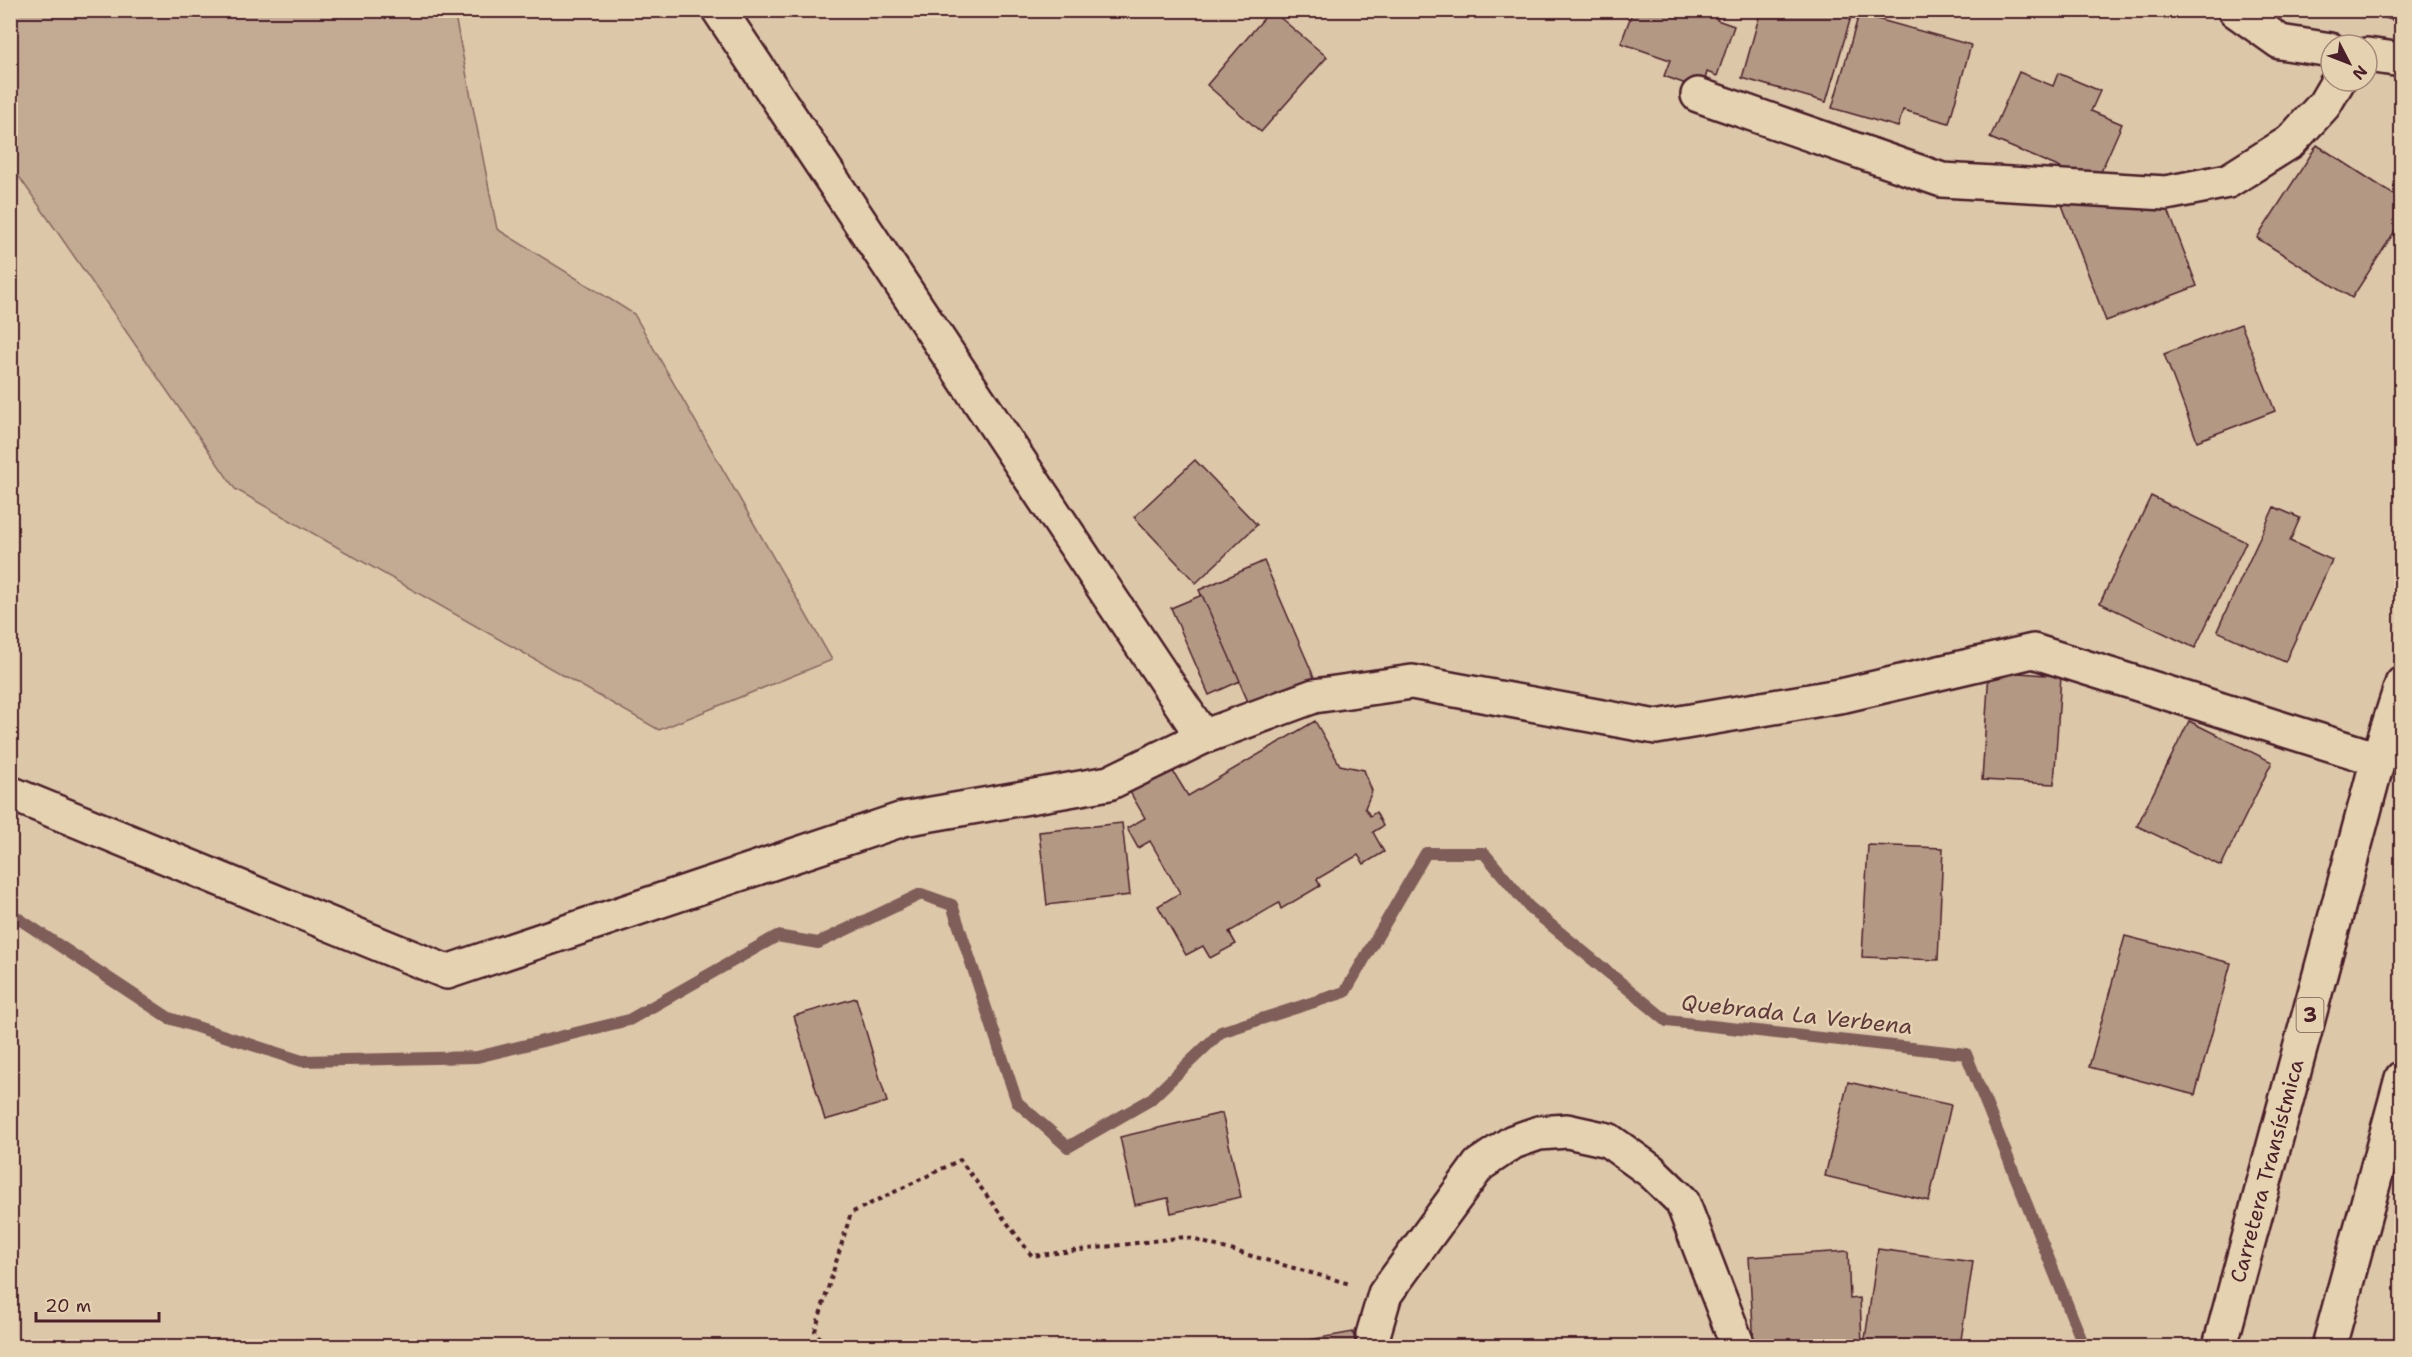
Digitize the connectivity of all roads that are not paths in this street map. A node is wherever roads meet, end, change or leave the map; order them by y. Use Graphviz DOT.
graph roads {
  1 [pos="719,10"];
  2 [pos="2235,10"];
  3 [pos="2319,48"];
  4 [pos="2379,57"];
  5 [pos="2402,60"];
  6 [pos="2331,93"];
  7 [pos="1698,95"];
  8 [pos="2402,684"];
  9 [pos="1203,737"];
  10 [pos="2378,759"];
  11 [pos="10,793"];
  12 [pos="2402,1078"];
  13 [pos="1375,1347"];
  14 [pos="1738,1347"];
  15 [pos="2220,1347"];
  16 [pos="2329,1347"];
  1 -- 9 [label="street"];
  2 -- 3 [label="street"];
  4 -- 5 [label="street"];
  6 -- 7 [label="street"];
  8 -- 10 [label="street, Carretera Transístmica / 3"];
  9 -- 10 [label="street"];
  9 -- 11 [label="street"];
  10 -- 15 [label="street, Carretera Transístmica / 3"];
  12 -- 16 [label="street"];
  13 -- 14 [label="street"];
}
